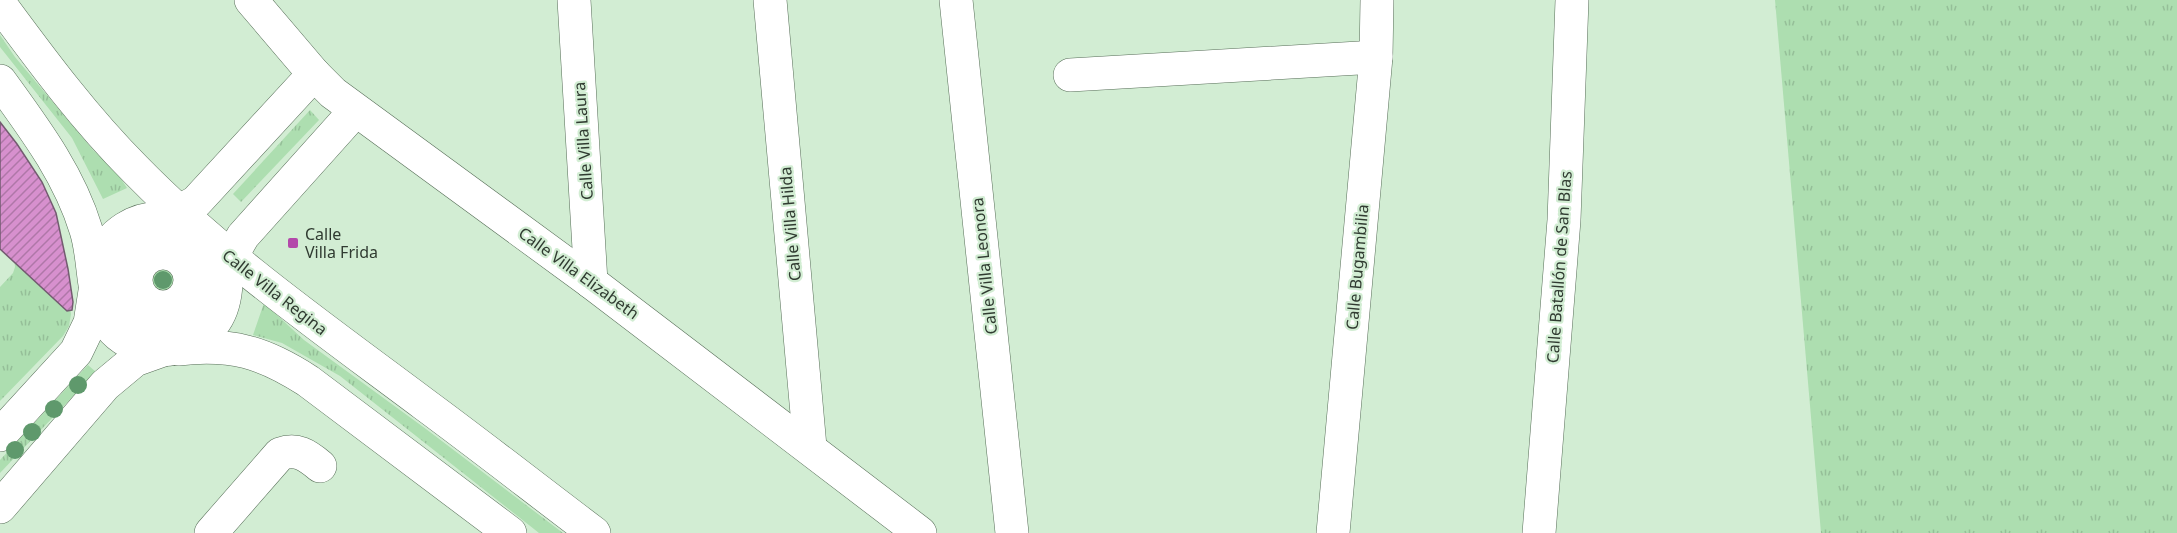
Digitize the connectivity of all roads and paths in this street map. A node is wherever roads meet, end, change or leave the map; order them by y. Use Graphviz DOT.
graph roads {
  1 [pos="251,0"];
  2 [pos="574,0"];
  3 [pos="770,0"];
  4 [pos="956,0"];
  5 [pos="1377,0"];
  6 [pos="1572,0"];
  7 [pos="0,4"];
  8 [pos="1376,57"];
  9 [pos="314,74"];
  10 [pos="1070,75"];
  11 [pos="0,81"];
  12 [pos="355,111"];
  13 [pos="163,279"];
  14 [pos="591,282"];
  15 [pos="0,435"];
  16 [pos="810,447"];
  17 [pos="320,466"];
  18 [pos="0,507"];
  19 [pos="211,533"];
  20 [pos="510,533"];
  21 [pos="594,533"];
  22 [pos="920,533"];
  23 [pos="1012,533"];
  24 [pos="1333,533"];
  25 [pos="1539,533"];
  1 -- 9 [label="street, Calle Villa Elizabeth"];
  2 -- 14 [label="street, Calle Villa Laura"];
  3 -- 16 [label="street, Calle Villa Hilda"];
  4 -- 23 [label="street, Calle Villa Leonora"];
  5 -- 8 [label="street, Calle Bugambilia"];
  6 -- 25 [label="street, Calle Batallón de San Blas"];
  7 -- 13 [label="street, Calle Villa Regina"];
  8 -- 10 [label="street"];
  8 -- 24 [label="street, Calle Bugambilia"];
  9 -- 12 [label="street, Calle Villa Elizabeth"];
  9 -- 13 [label="street"];
  11 -- 13 [label="street"];
  12 -- 13 [label="street"];
  12 -- 14 [label="street, Calle Villa Elizabeth"];
  13 -- 15 [label="street"];
  13 -- 18 [label="street"];
  13 -- 20 [label="street"];
  13 -- 21 [label="street, Calle Villa Regina"];
  14 -- 16 [label="street, Calle Villa Elizabeth"];
  16 -- 22 [label="street, Calle Villa Elizabeth"];
  17 -- 19 [label="street"];
}
